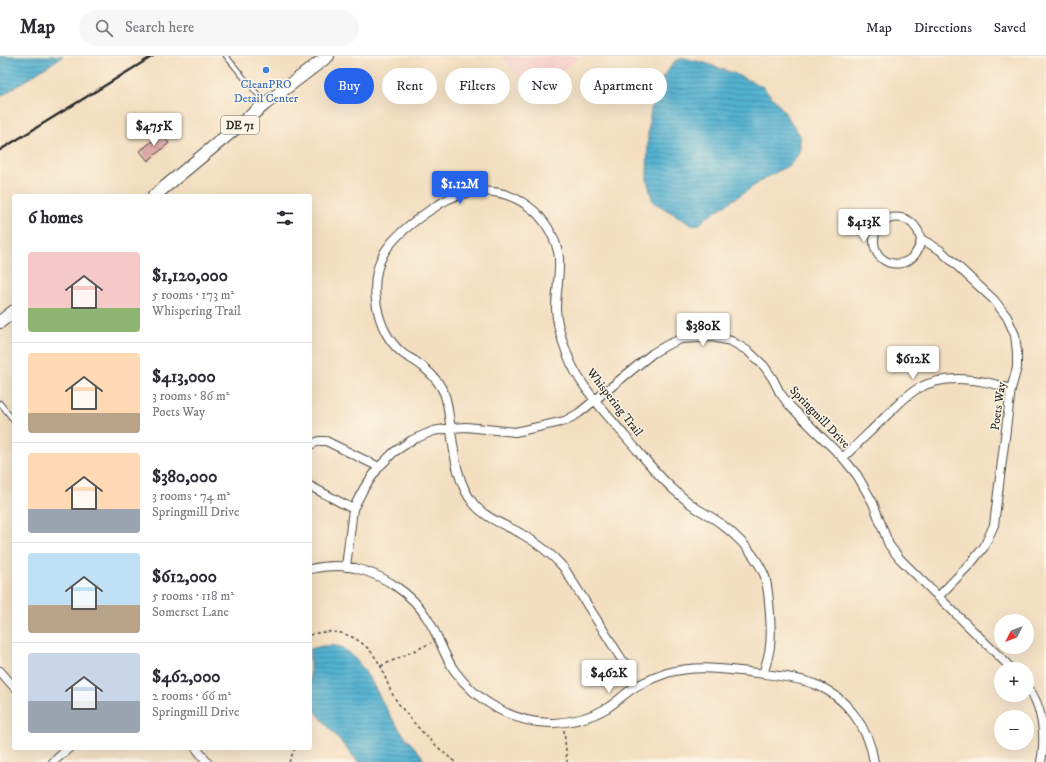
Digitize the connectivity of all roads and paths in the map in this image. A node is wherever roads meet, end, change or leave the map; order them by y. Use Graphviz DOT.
graph roads {
  1 [pos="226,56"];
  2 [pos="328,56"];
  3 [pos="265,104"];
  4 [pos="156,194"];
  5 [pos="920,239"];
  6 [pos="12,316"];
  7 [pos="0,322"];
  8 [pos="1012,389"];
  9 [pos="595,400"];
  10 [pos="0,403"];
  11 [pos="12,418"];
  12 [pos="451,428"];
  13 [pos="312,444"];
  14 [pos="843,458"];
  15 [pos="379,467"];
  16 [pos="312,487"];
  17 [pos="353,509"];
  18 [pos="346,567"];
  19 [pos="312,569"];
  20 [pos="938,597"];
  21 [pos="312,635"];
  22 [pos="438,640"];
  23 [pos="1005,662"];
  24 [pos="381,666"];
  25 [pos="0,671"];
  26 [pos="764,674"];
  27 [pos="12,686"];
  28 [pos="634,687"];
  29 [pos="1034,699"];
  30 [pos="563,722"];
  31 [pos="66,750"];
  32 [pos="198,750"];
  33 [pos="294,750"];
  34 [pos="53,762"];
  35 [pos="208,762"];
  36 [pos="289,762"];
  37 [pos="455,762"];
  38 [pos="567,762"];
  39 [pos="874,762"];
  40 [pos="1042,762"];
  1 -- 3 [label="lane"];
  2 -- 3 [label="main road, DE 71"];
  3 -- 4 [label="main road, DE 71"];
  5 -- 5 [label="street"];
  5 -- 8 [label="street, Poets Way"];
  6 -- 7 [label="main road"];
  8 -- 14 [label="street"];
  8 -- 20 [label="street, Poets Way"];
  9 -- 12 [label="street, Springmill Drive"];
  9 -- 12 [label="street, Whispering Trail"];
  9 -- 14 [label="street, Springmill Drive"];
  9 -- 26 [label="street, Whispering Trail"];
  10 -- 11 [label="lane"];
  12 -- 15 [label="street, Springmill Drive"];
  12 -- 28 [label="street, Whispering Trail"];
  13 -- 15 [label="street"];
  14 -- 20 [label="street, Springmill Drive"];
  15 -- 17 [label="street, Springmill Drive"];
  16 -- 17 [label="street"];
  17 -- 18 [label="street, Springmill Drive"];
  18 -- 19 [label="street"];
  18 -- 22 [label="street"];
  20 -- 23 [label="street, Springmill Drive"];
  21 -- 24 [label="path"];
  22 -- 24 [label="path"];
  22 -- 30 [label="street"];
  24 -- 37 [label="path"];
  25 -- 27 [label="street"];
  26 -- 28 [label="street"];
  26 -- 39 [label="street"];
  28 -- 30 [label="street"];
  29 -- 40 [label="street"];
  30 -- 38 [label="path"];
  31 -- 34 [label="street"];
  32 -- 35 [label="street"];
  33 -- 36 [label="path"];
}
